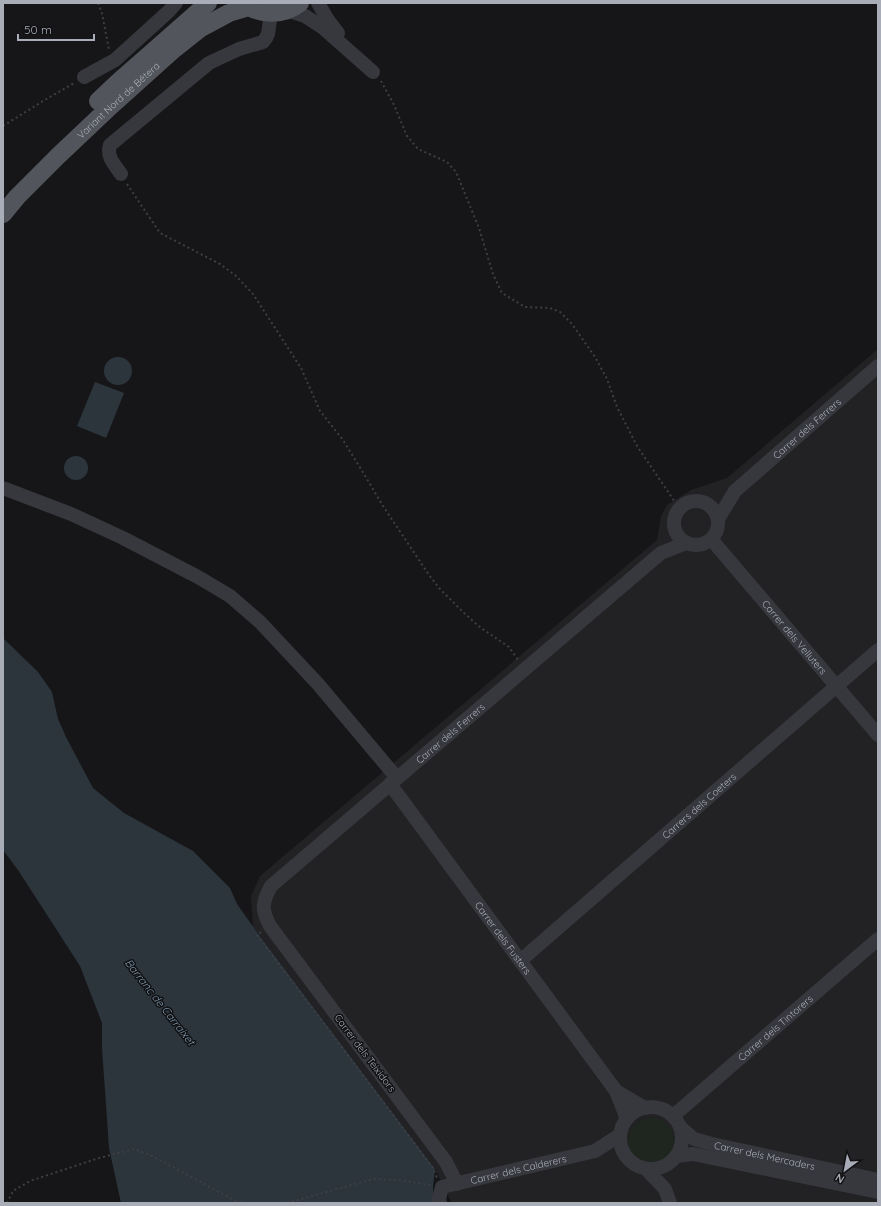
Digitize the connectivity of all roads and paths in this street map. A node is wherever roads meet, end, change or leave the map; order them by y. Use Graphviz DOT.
graph roads {
  1 [pos="98,3"];
  2 [pos="176,3"];
  3 [pos="208,3"];
  4 [pos="318,3"];
  5 [pos="246,5"];
  6 [pos="286,9"];
  7 [pos="115,60"];
  8 [pos="373,72"];
  9 [pos="84,77"];
  10 [pos="3,126"];
  11 [pos="121,174"];
  12 [pos="3,199"];
  13 [pos="3,214"];
  14 [pos="878,366"];
  15 [pos="3,488"];
  16 [pos="735,491"];
  17 [pos="704,502"];
  18 [pos="679,508"];
  19 [pos="718,519"];
  20 [pos="674,527"];
  21 [pos="712,539"];
  22 [pos="686,543"];
  23 [pos="661,553"];
  24 [pos="878,650"];
  25 [pos="525,669"];
  26 [pos="836,686"];
  27 [pos="878,735"];
  28 [pos="394,781"];
  29 [pos="270,925"];
  30 [pos="878,939"];
  31 [pos="520,961"];
  32 [pos="616,1091"];
  33 [pos="645,1108"];
  34 [pos="627,1119"];
  35 [pos="676,1122"];
  36 [pos="620,1135"];
  37 [pos="595,1151"];
  38 [pos="627,1157"];
  39 [pos="672,1160"];
  40 [pos="646,1169"];
  41 [pos="878,1180"];
  42 [pos="457,1184"];
  43 [pos="442,1187"];
  44 [pos="665,1189"];
  45 [pos="878,1192"];
  46 [pos="7,1203"];
  47 [pos="243,1203"];
  48 [pos="287,1203"];
  49 [pos="440,1203"];
  50 [pos="670,1203"];
  1 -- 7 [label="path"];
  2 -- 7 [label="street"];
  3 -- 12 [label="main road, Variant Nord de Bétera"];
  4 -- 8 [label="street"];
  5 -- 6 [label="main road, Variant Nord de Bétera"];
  5 -- 13 [label="main road, Variant Nord de Bétera"];
  6 -- 8 [label="street"];
  6 -- 11 [label="street"];
  7 -- 9 [label="street"];
  8 -- 18 [label="path"];
  9 -- 10 [label="path"];
  11 -- 25 [label="path"];
  14 -- 16 [label="street, Carrer dels Ferrers"];
  15 -- 28 [label="street, Carrer dels Fusters"];
  16 -- 17 [label="street, Carrer dels Ferrers"];
  16 -- 19 [label="street, Carrer dels Ferrers"];
  17 -- 18 [label="street"];
  17 -- 19 [label="street"];
  18 -- 20 [label="street"];
  19 -- 21 [label="street"];
  20 -- 22 [label="street"];
  20 -- 23 [label="street, Carrer dels Ferrers"];
  21 -- 22 [label="street"];
  21 -- 26 [label="street, Carrer dels Velluters"];
  22 -- 23 [label="street, Carrer dels Ferrers"];
  23 -- 25 [label="street, Carrer dels Ferrers"];
  24 -- 26 [label="street, Carrers dels Coeters"];
  25 -- 28 [label="street, Carrer dels Ferrers"];
  26 -- 27 [label="street, Carrer dels Velluters"];
  26 -- 31 [label="street, Carrers dels Coeters"];
  28 -- 29 [label="street, Carrer dels Ferrers"];
  28 -- 31 [label="street, Carrer dels Fusters"];
  29 -- 42 [label="street, Carrer dels Teixidors"];
  29 -- 43 [label="path"];
  30 -- 35 [label="street, Carrer dels Tintorers"];
  31 -- 32 [label="street, Carrer dels Fusters"];
  32 -- 33 [label="street, Carrer dels Fusters"];
  32 -- 34 [label="street, Carrer dels Fusters"];
  33 -- 34 [label="street"];
  33 -- 35 [label="street"];
  34 -- 36 [label="street"];
  35 -- 39 [label="street"];
  35 -- 41 [label="street, Carrer dels Mercaders"];
  36 -- 37 [label="street, Carrer dels Calderers"];
  36 -- 38 [label="street"];
  37 -- 38 [label="street, Carrer dels Calderers"];
  37 -- 42 [label="street, Carrer dels Calderers"];
  38 -- 40 [label="street"];
  39 -- 40 [label="street"];
  39 -- 44 [label="street"];
  39 -- 45 [label="street, Carrer dels Mercaders"];
  40 -- 44 [label="street"];
  42 -- 43 [label="street, Carrer dels Calderers"];
  43 -- 48 [label="path"];
  43 -- 49 [label="street"];
  44 -- 50 [label="street"];
  46 -- 47 [label="path"];
}
